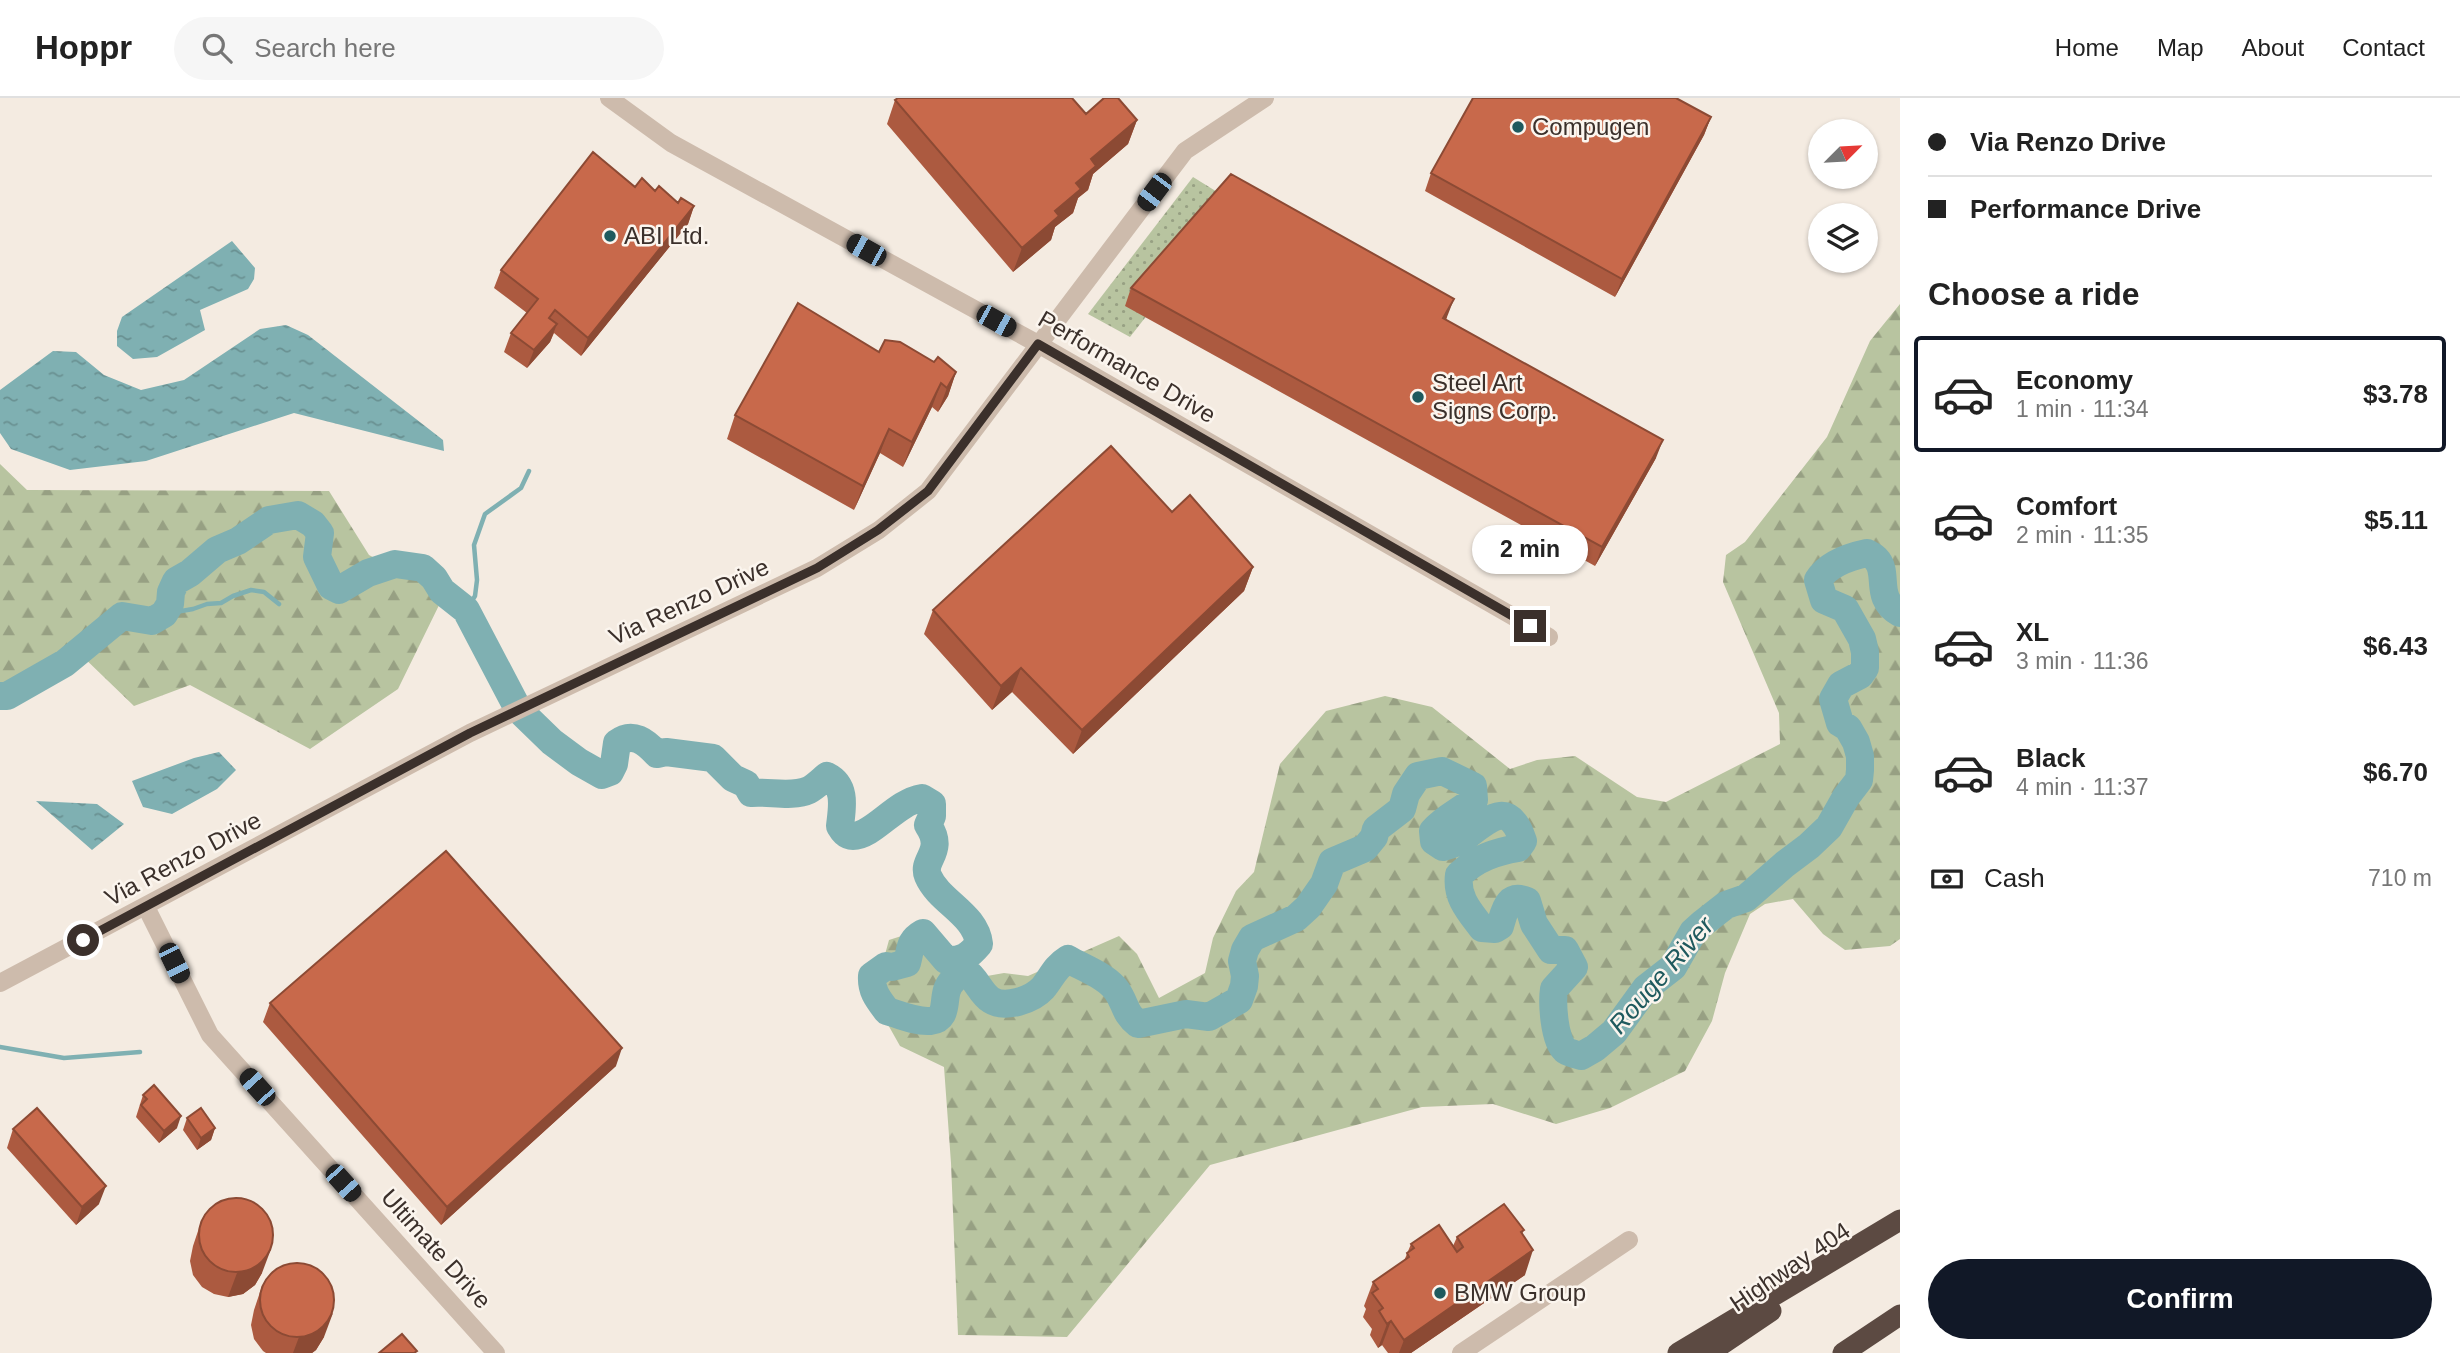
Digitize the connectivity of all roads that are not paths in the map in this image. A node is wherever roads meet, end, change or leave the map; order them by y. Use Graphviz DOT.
graph roads {
  1 [pos="609,98"];
  2 [pos="1265,98"];
  3 [pos="1038,344"];
  4 [pos="1549,637"];
  5 [pos="146,907"];
  6 [pos="0,983"];
  7 [pos="1900,1222"];
  8 [pos="1629,1240"];
  9 [pos="1900,1315"];
  10 [pos="496,1353"];
  11 [pos="1461,1353"];
  12 [pos="1678,1353"];
  13 [pos="1709,1353"];
  14 [pos="1843,1353"];
  1 -- 3 [label="street, Performance Drive"];
  2 -- 3 [label="street, Via Renzo Drive"];
  3 -- 4 [label="street, Performance Drive"];
  3 -- 5 [label="street, Via Renzo Drive"];
  5 -- 6 [label="street, Via Renzo Drive"];
  5 -- 10 [label="street, Ultimate Drive"];
  7 -- 12 [label="highway"];
  7 -- 13 [label="highway, Highway 404"];
  8 -- 11 [label="street"];
  9 -- 14 [label="highway"];
}
